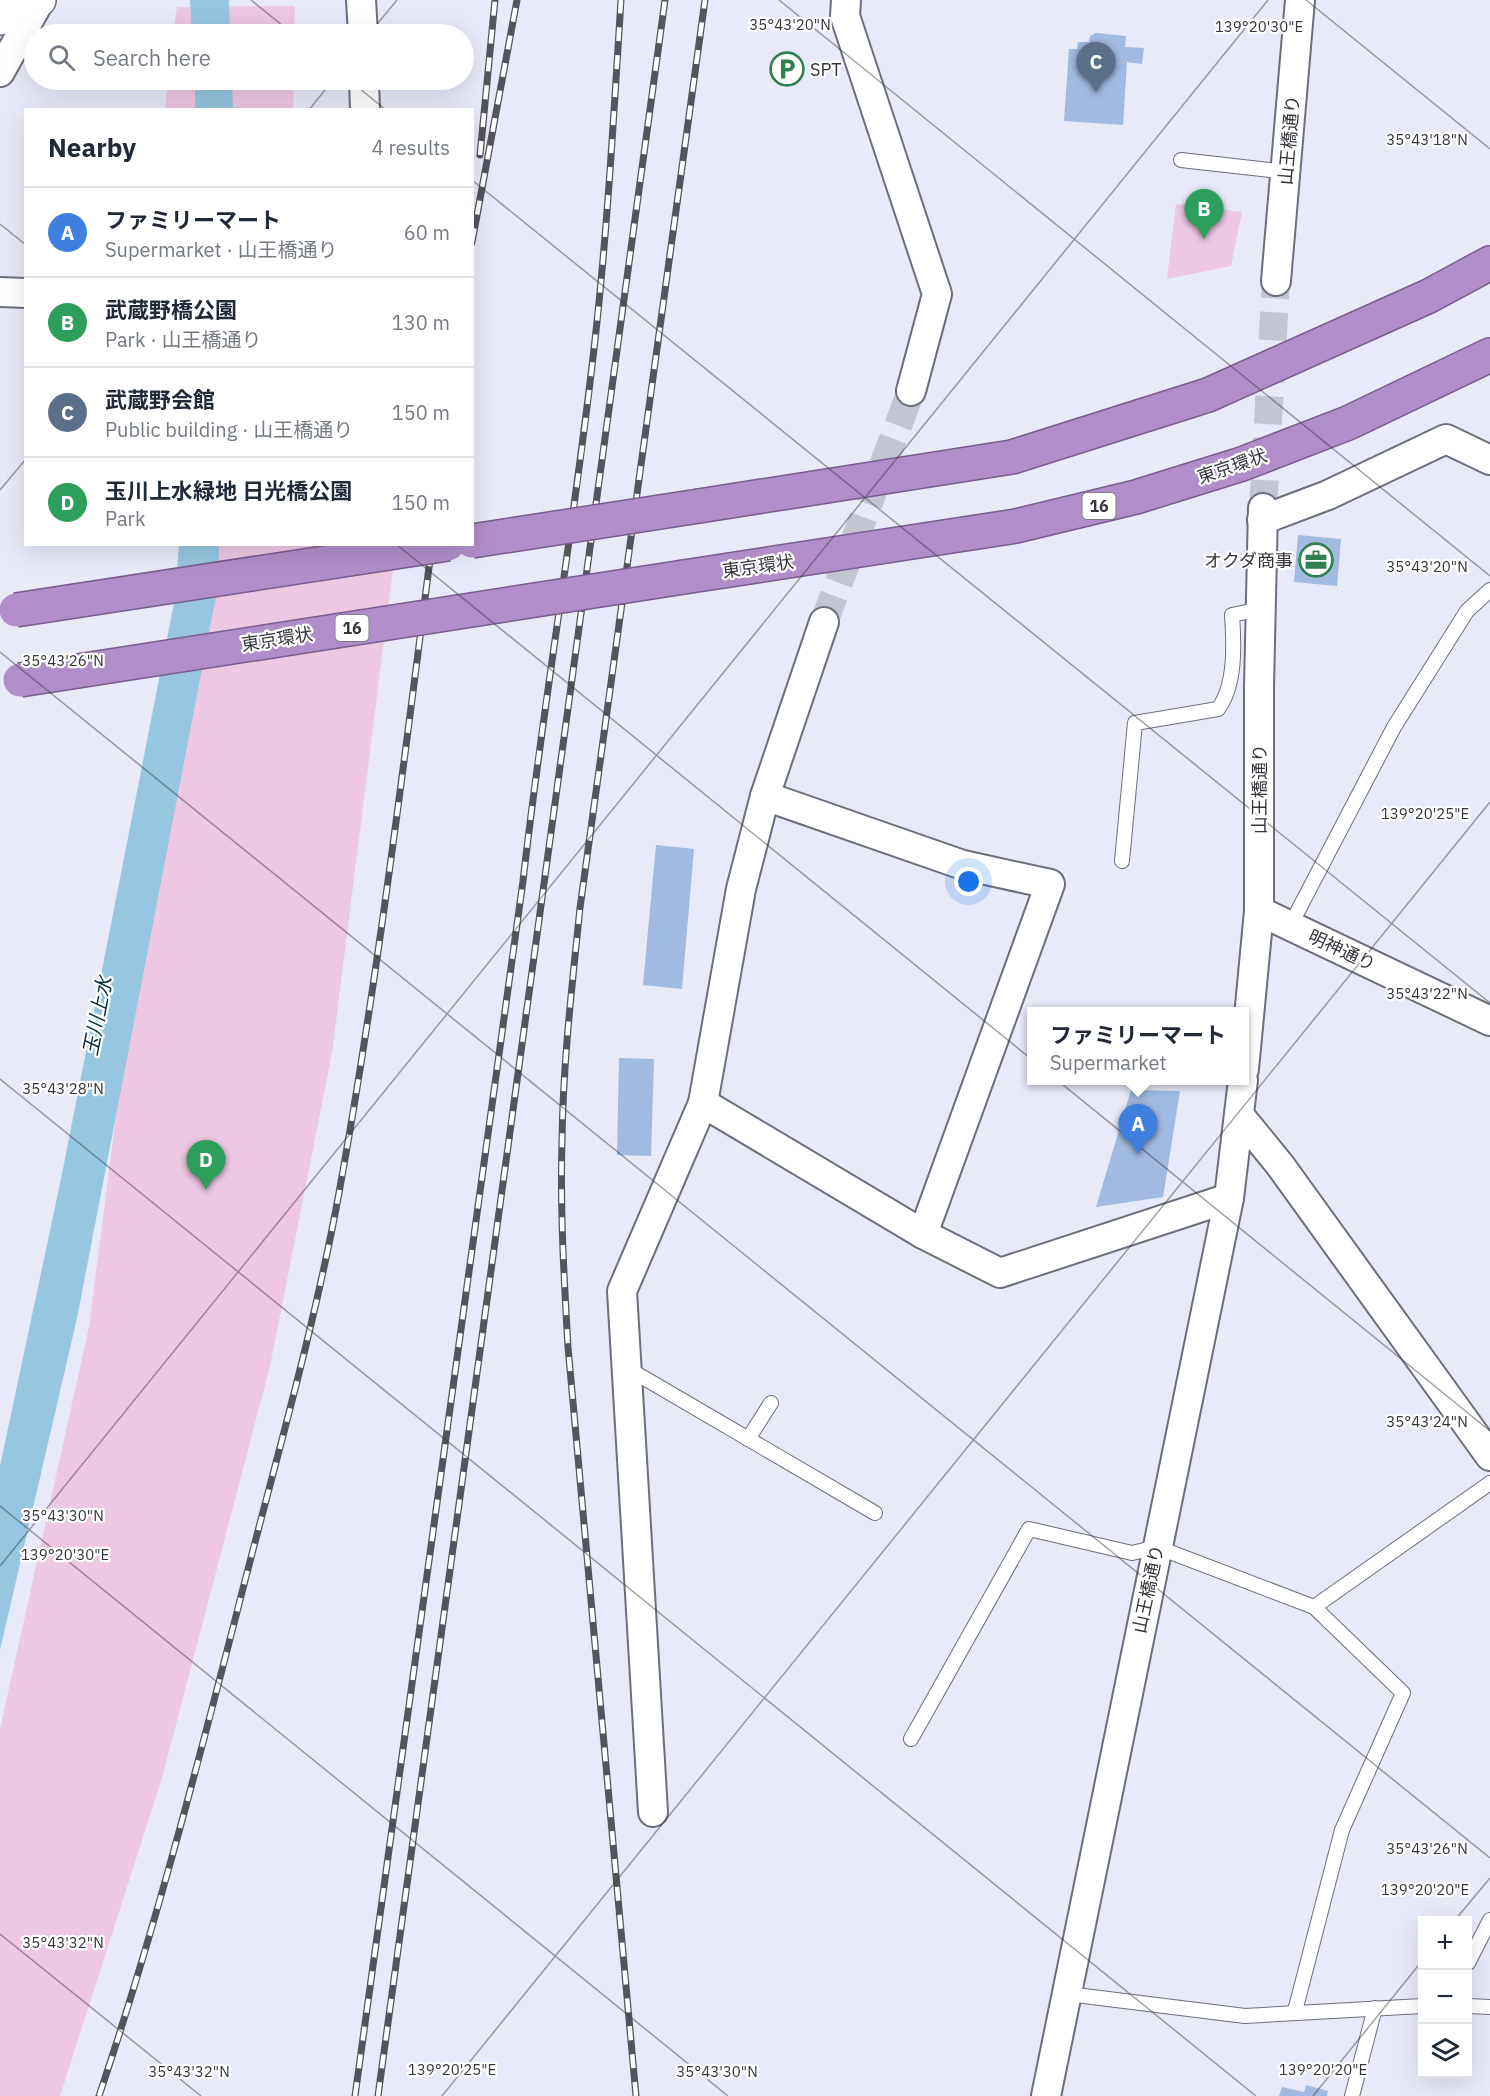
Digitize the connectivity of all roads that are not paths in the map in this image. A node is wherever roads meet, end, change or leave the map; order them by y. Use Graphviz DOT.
graph roads {
  1 [pos="40,0"];
  2 [pos="362,0"];
  3 [pos="846,0"];
  4 [pos="1300,0"];
  5 [pos="0,18"];
  6 [pos="27,24"];
  7 [pos="363,24"];
  8 [pos="24,29"];
  9 [pos="0,72"];
  10 [pos="364,90"];
  11 [pos="365,108"];
  12 [pos="1181,160"];
  13 [pos="1287,172"];
  14 [pos="1490,263"];
  15 [pos="1276,280"];
  16 [pos="0,292"];
  17 [pos="24,293"];
  18 [pos="1490,355"];
  19 [pos="911,391"];
  20 [pos="1490,460"];
  21 [pos="474,541"];
  22 [pos="435,546"];
  23 [pos="1490,590"];
  24 [pos="1260,609"];
  25 [pos="8,611"];
  26 [pos="824,622"];
  27 [pos="10,682"];
  28 [pos="765,796"];
  29 [pos="1122,861"];
  30 [pos="1259,911"];
  31 [pos="1290,926"];
  32 [pos="1490,1021"];
  33 [pos="1249,1024"];
  34 [pos="1243,1085"];
  35 [pos="703,1103"];
  36 [pos="1240,1116"];
  37 [pos="1229,1198"];
  38 [pos="923,1234"];
  39 [pos="627,1368"];
  40 [pos="771,1403"];
  41 [pos="748,1439"];
  42 [pos="1490,1456"];
  43 [pos="1490,1483"];
  44 [pos="875,1513"];
  45 [pos="1157,1547"];
  46 [pos="1314,1607"];
  47 [pos="911,1739"];
  48 [pos="653,1812"];
  49 [pos="1490,1920"];
  50 [pos="1472,1954"];
  51 [pos="1068,1994"];
  52 [pos="1418,2006"];
  53 [pos="1472,2006"];
  54 [pos="1490,2007"];
  55 [pos="1375,2008"];
  56 [pos="1294,2012"];
  57 [pos="1046,2096"];
  58 [pos="1352,2096"];
  1 -- 5 [label="street"];
  1 -- 6 [label="street"];
  2 -- 7 [label="street"];
  3 -- 19 [label="street"];
  4 -- 13 [label="street, 山王橋通り"];
  8 -- 9 [label="street"];
  10 -- 11 [label="street"];
  12 -- 13 [label="lane"];
  13 -- 15 [label="street, 山王橋通り"];
  14 -- 21 [label="highway, bridge"];
  16 -- 17 [label="street"];
  18 -- 27 [label="highway, 東京環状 / 16, bridge"];
  20 -- 24 [label="street, 山王橋通り"];
  22 -- 25 [label="highway, bridge"];
  23 -- 31 [label="lane"];
  24 -- 29 [label="lane"];
  24 -- 30 [label="street, 山王橋通り"];
  26 -- 28 [label="street"];
  28 -- 35 [label="street"];
  28 -- 38 [label="street"];
  30 -- 31 [label="street, 明神通り"];
  30 -- 33 [label="street, 山王橋通り"];
  31 -- 32 [label="street, 明神通り"];
  34 -- 36 [label="street, 山王橋通り"];
  35 -- 38 [label="street"];
  35 -- 39 [label="street"];
  36 -- 37 [label="street, 山王橋通り"];
  36 -- 42 [label="street"];
  37 -- 38 [label="street"];
  37 -- 45 [label="street, 山王橋通り"];
  39 -- 41 [label="lane"];
  39 -- 48 [label="street"];
  40 -- 41 [label="lane"];
  41 -- 44 [label="lane"];
  43 -- 46 [label="lane"];
  45 -- 46 [label="lane"];
  45 -- 47 [label="lane"];
  45 -- 51 [label="street, 山王橋通り"];
  46 -- 56 [label="lane"];
  49 -- 50 [label="lane"];
  51 -- 56 [label="lane"];
  51 -- 57 [label="street, 山王橋通り"];
  52 -- 55 [label="lane"];
  53 -- 54 [label="lane"];
  55 -- 56 [label="lane"];
  55 -- 58 [label="lane"];
}
